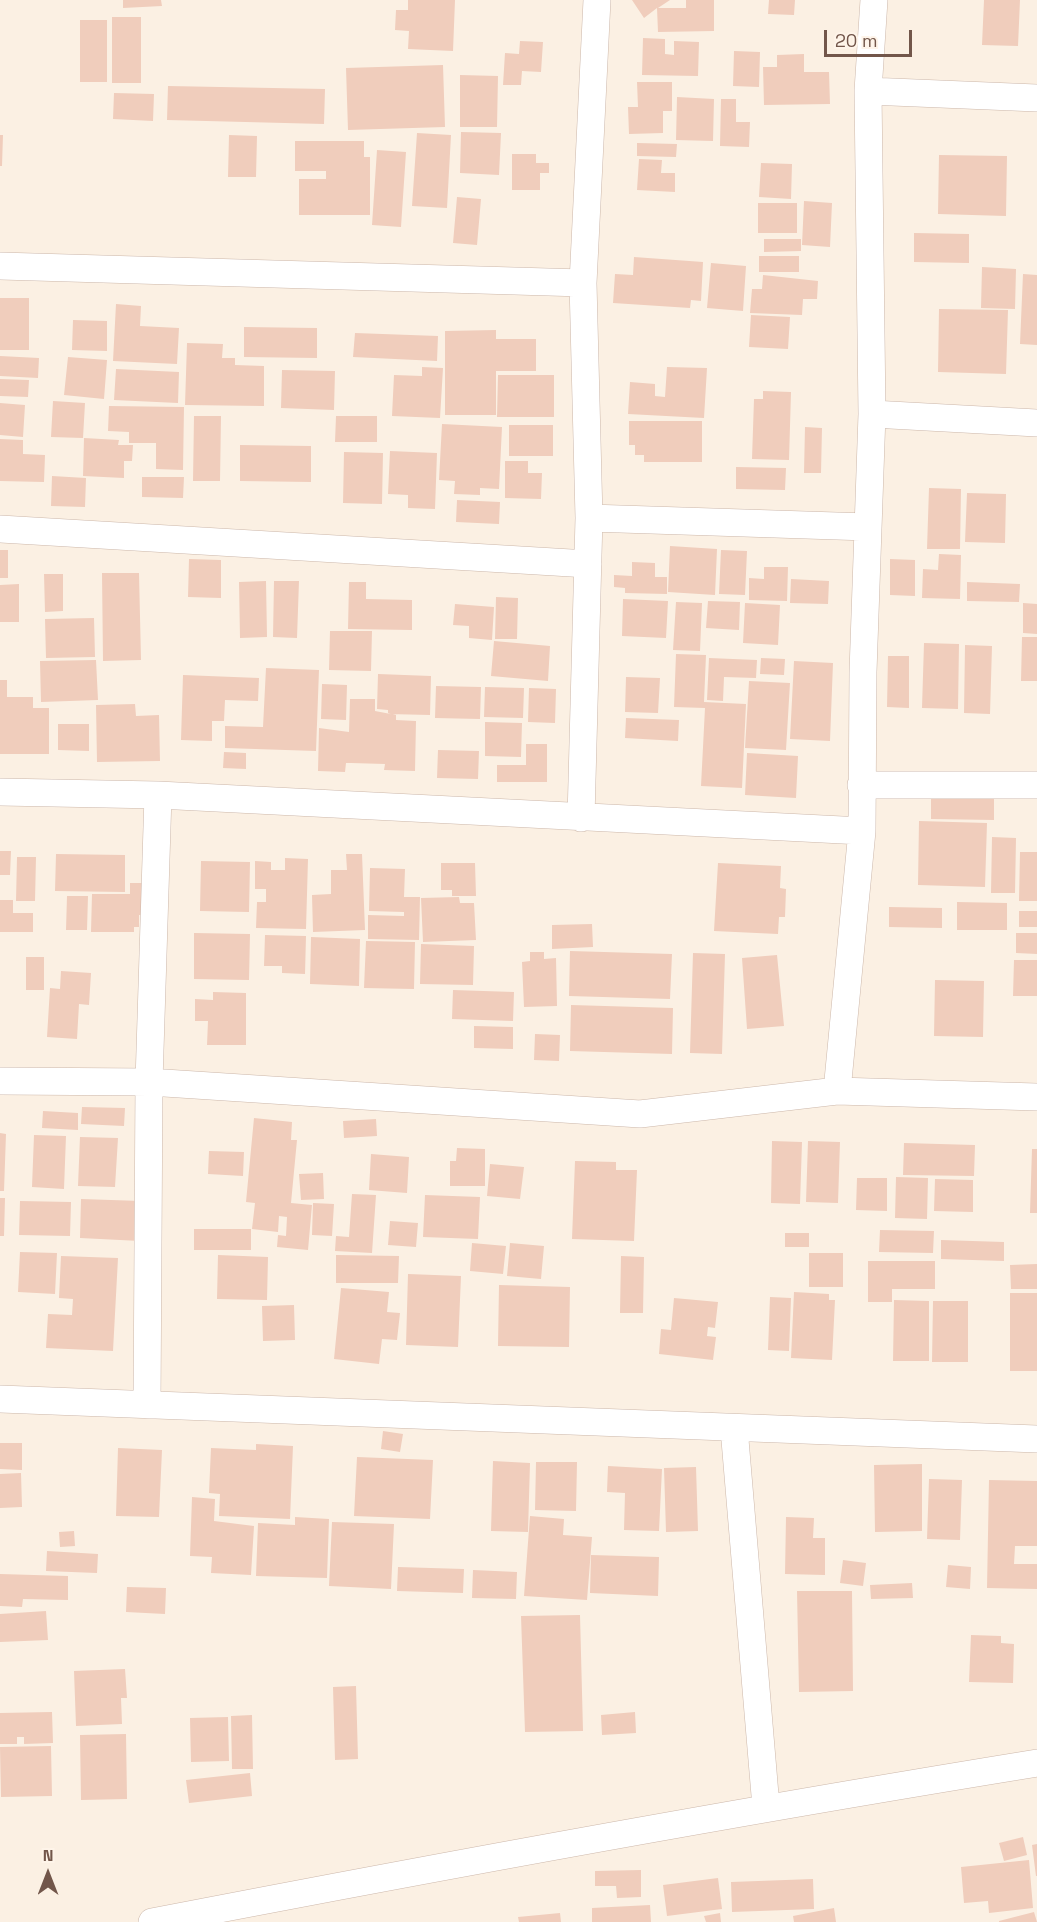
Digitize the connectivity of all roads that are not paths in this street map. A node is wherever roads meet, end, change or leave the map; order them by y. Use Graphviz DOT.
graph roads {
  1 [pos="597,0"];
  2 [pos="874,0"];
  3 [pos="867,92"];
  4 [pos="1037,98"];
  5 [pos="0,266"];
  6 [pos="583,283"];
  7 [pos="872,414"];
  8 [pos="1037,423"];
  9 [pos="589,518"];
  10 [pos="867,527"];
  11 [pos="0,529"];
  12 [pos="588,564"];
  13 [pos="1037,784"];
  14 [pos="861,785"];
  15 [pos="0,792"];
  16 [pos="158,795"];
  17 [pos="581,818"];
  18 [pos="862,831"];
  19 [pos="0,1081"];
  20 [pos="149,1082"];
  21 [pos="837,1091"];
  22 [pos="1037,1097"];
  23 [pos="0,1399"];
  24 [pos="147,1405"];
  25 [pos="734,1428"];
  26 [pos="1037,1439"];
  27 [pos="1037,1763"];
  28 [pos="766,1807"];
  29 [pos="152,1922"];
  1 -- 6 [label="street"];
  2 -- 3 [label="street"];
  3 -- 4 [label="street"];
  3 -- 7 [label="street"];
  5 -- 6 [label="street"];
  6 -- 9 [label="street"];
  7 -- 8 [label="street"];
  7 -- 10 [label="street"];
  9 -- 10 [label="street"];
  9 -- 12 [label="street"];
  10 -- 14 [label="street"];
  11 -- 12 [label="street"];
  12 -- 17 [label="street"];
  13 -- 14 [label="street"];
  14 -- 18 [label="street"];
  15 -- 16 [label="street"];
  16 -- 17 [label="street"];
  16 -- 20 [label="street"];
  17 -- 18 [label="street"];
  18 -- 21 [label="street"];
  19 -- 20 [label="street"];
  20 -- 21 [label="street"];
  20 -- 24 [label="street"];
  21 -- 22 [label="street"];
  23 -- 24 [label="street"];
  24 -- 25 [label="street"];
  25 -- 26 [label="street"];
  25 -- 28 [label="street"];
  27 -- 28 [label="street"];
  28 -- 29 [label="street"];
}
